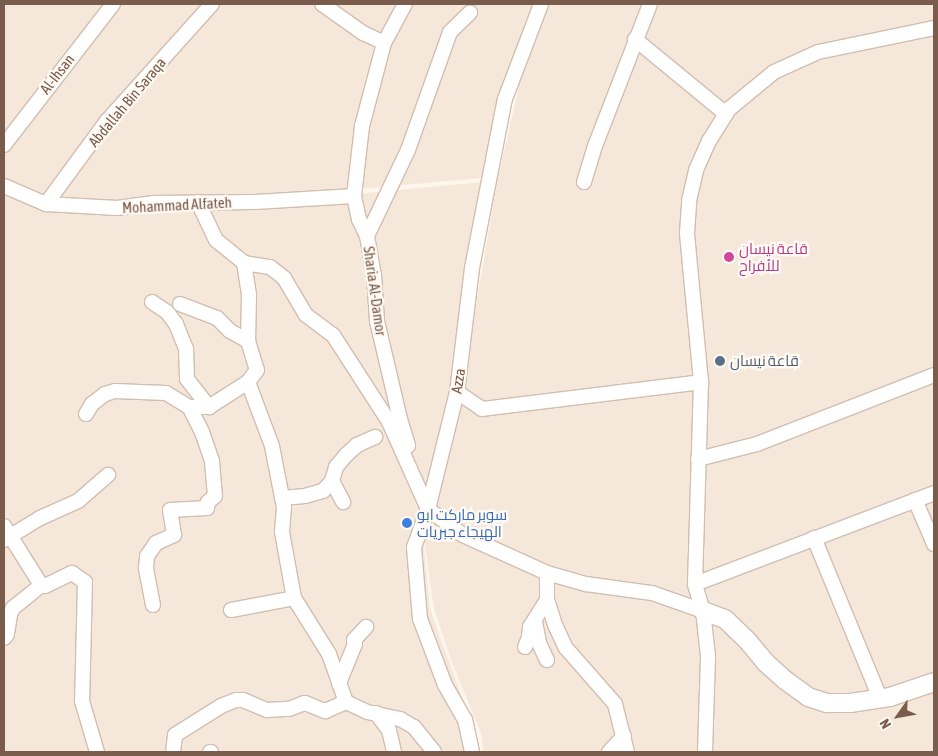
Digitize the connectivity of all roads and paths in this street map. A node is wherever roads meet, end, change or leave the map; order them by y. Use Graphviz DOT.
graph roads {
  1 [pos="113,4"];
  2 [pos="212,4"];
  3 [pos="322,4"];
  4 [pos="405,4"];
  5 [pos="541,4"];
  6 [pos="650,4"];
  7 [pos="470,13"];
  8 [pos="934,28"];
  9 [pos="635,39"];
  10 [pos="384,43"];
  11 [pos="726,114"];
  12 [pos="4,145"];
  13 [pos="584,182"];
  14 [pos="4,186"];
  15 [pos="354,196"];
  16 [pos="198,202"];
  17 [pos="46,204"];
  18 [pos="367,236"];
  19 [pos="244,263"];
  20 [pos="152,302"];
  21 [pos="180,304"];
  22 [pos="248,341"];
  23 [pos="934,375"];
  24 [pos="248,382"];
  25 [pos="701,382"];
  26 [pos="457,392"];
  27 [pos="189,407"];
  28 [pos="209,407"];
  29 [pos="86,414"];
  30 [pos="375,437"];
  31 [pos="698,459"];
  32 [pos="108,475"];
  33 [pos="332,481"];
  34 [pos="934,493"];
  35 [pos="282,498"];
  36 [pos="915,500"];
  37 [pos="343,502"];
  38 [pos="428,508"];
  39 [pos="6,534"];
  40 [pos="814,538"];
  41 [pos="934,544"];
  42 [pos="547,573"];
  43 [pos="695,584"];
  44 [pos="41,585"];
  45 [pos="294,598"];
  46 [pos="546,600"];
  47 [pos="153,605"];
  48 [pos="231,610"];
  49 [pos="703,611"];
  50 [pos="534,619"];
  51 [pos="366,627"];
  52 [pos="4,638"];
  53 [pos="525,647"];
  54 [pos="547,660"];
  55 [pos="339,683"];
  56 [pos="932,687"];
  57 [pos="880,698"];
  58 [pos="346,702"];
  59 [pos="376,713"];
  60 [pos="624,736"];
  61 [pos="97,752"];
  62 [pos="173,752"];
  63 [pos="394,752"];
  64 [pos="434,752"];
  65 [pos="472,752"];
  66 [pos="610,752"];
  67 [pos="627,752"];
  68 [pos="705,752"];
  1 -- 12 [label="street, Al-Ihsan"];
  2 -- 17 [label="street, Abdallah Bin Saraqa"];
  3 -- 10 [label="street"];
  4 -- 10 [label="street, Sharia Al-Damor"];
  5 -- 26 [label="street, Azza"];
  6 -- 9 [label="street"];
  7 -- 18 [label="street"];
  8 -- 11 [label="street"];
  9 -- 11 [label="street"];
  9 -- 13 [label="street"];
  10 -- 15 [label="street, Sharia Al-Damor"];
  11 -- 25 [label="street"];
  14 -- 17 [label="street, Mohammad Alfateh"];
  15 -- 16 [label="street, Mohammad Alfateh"];
  15 -- 18 [label="street, Sharia Al-Damor"];
  16 -- 17 [label="street, Mohammad Alfateh"];
  16 -- 19 [label="street"];
  18 -- 38 [label="street, Sharia Al-Damor"];
  19 -- 22 [label="street"];
  19 -- 38 [label="street"];
  20 -- 28 [label="street"];
  21 -- 22 [label="street"];
  22 -- 24 [label="street"];
  23 -- 31 [label="street"];
  24 -- 28 [label="street"];
  24 -- 35 [label="street"];
  25 -- 26 [label="street"];
  25 -- 31 [label="street"];
  26 -- 38 [label="street, Azza"];
  27 -- 28 [label="street"];
  27 -- 29 [label="street"];
  27 -- 47 [label="street"];
  30 -- 33 [label="street"];
  31 -- 43 [label="street"];
  32 -- 39 [label="street"];
  33 -- 35 [label="street"];
  33 -- 37 [label="street"];
  34 -- 36 [label="street"];
  35 -- 45 [label="street"];
  36 -- 40 [label="street"];
  36 -- 41 [label="street"];
  38 -- 42 [label="street"];
  38 -- 65 [label="street, Azza"];
  39 -- 44 [label="street"];
  40 -- 43 [label="street"];
  40 -- 57 [label="street"];
  42 -- 46 [label="street"];
  42 -- 49 [label="street"];
  43 -- 49 [label="street"];
  44 -- 52 [label="street"];
  44 -- 61 [label="street"];
  45 -- 48 [label="street"];
  45 -- 55 [label="street"];
  46 -- 50 [label="street"];
  46 -- 60 [label="street"];
  49 -- 57 [label="street"];
  49 -- 68 [label="street"];
  50 -- 53 [label="street"];
  50 -- 54 [label="street"];
  51 -- 55 [label="street"];
  55 -- 58 [label="street"];
  56 -- 57 [label="street"];
  58 -- 59 [label="street"];
  58 -- 62 [label="street"];
  59 -- 63 [label="street"];
  59 -- 64 [label="street"];
  60 -- 66 [label="street"];
  60 -- 67 [label="street"];
}
